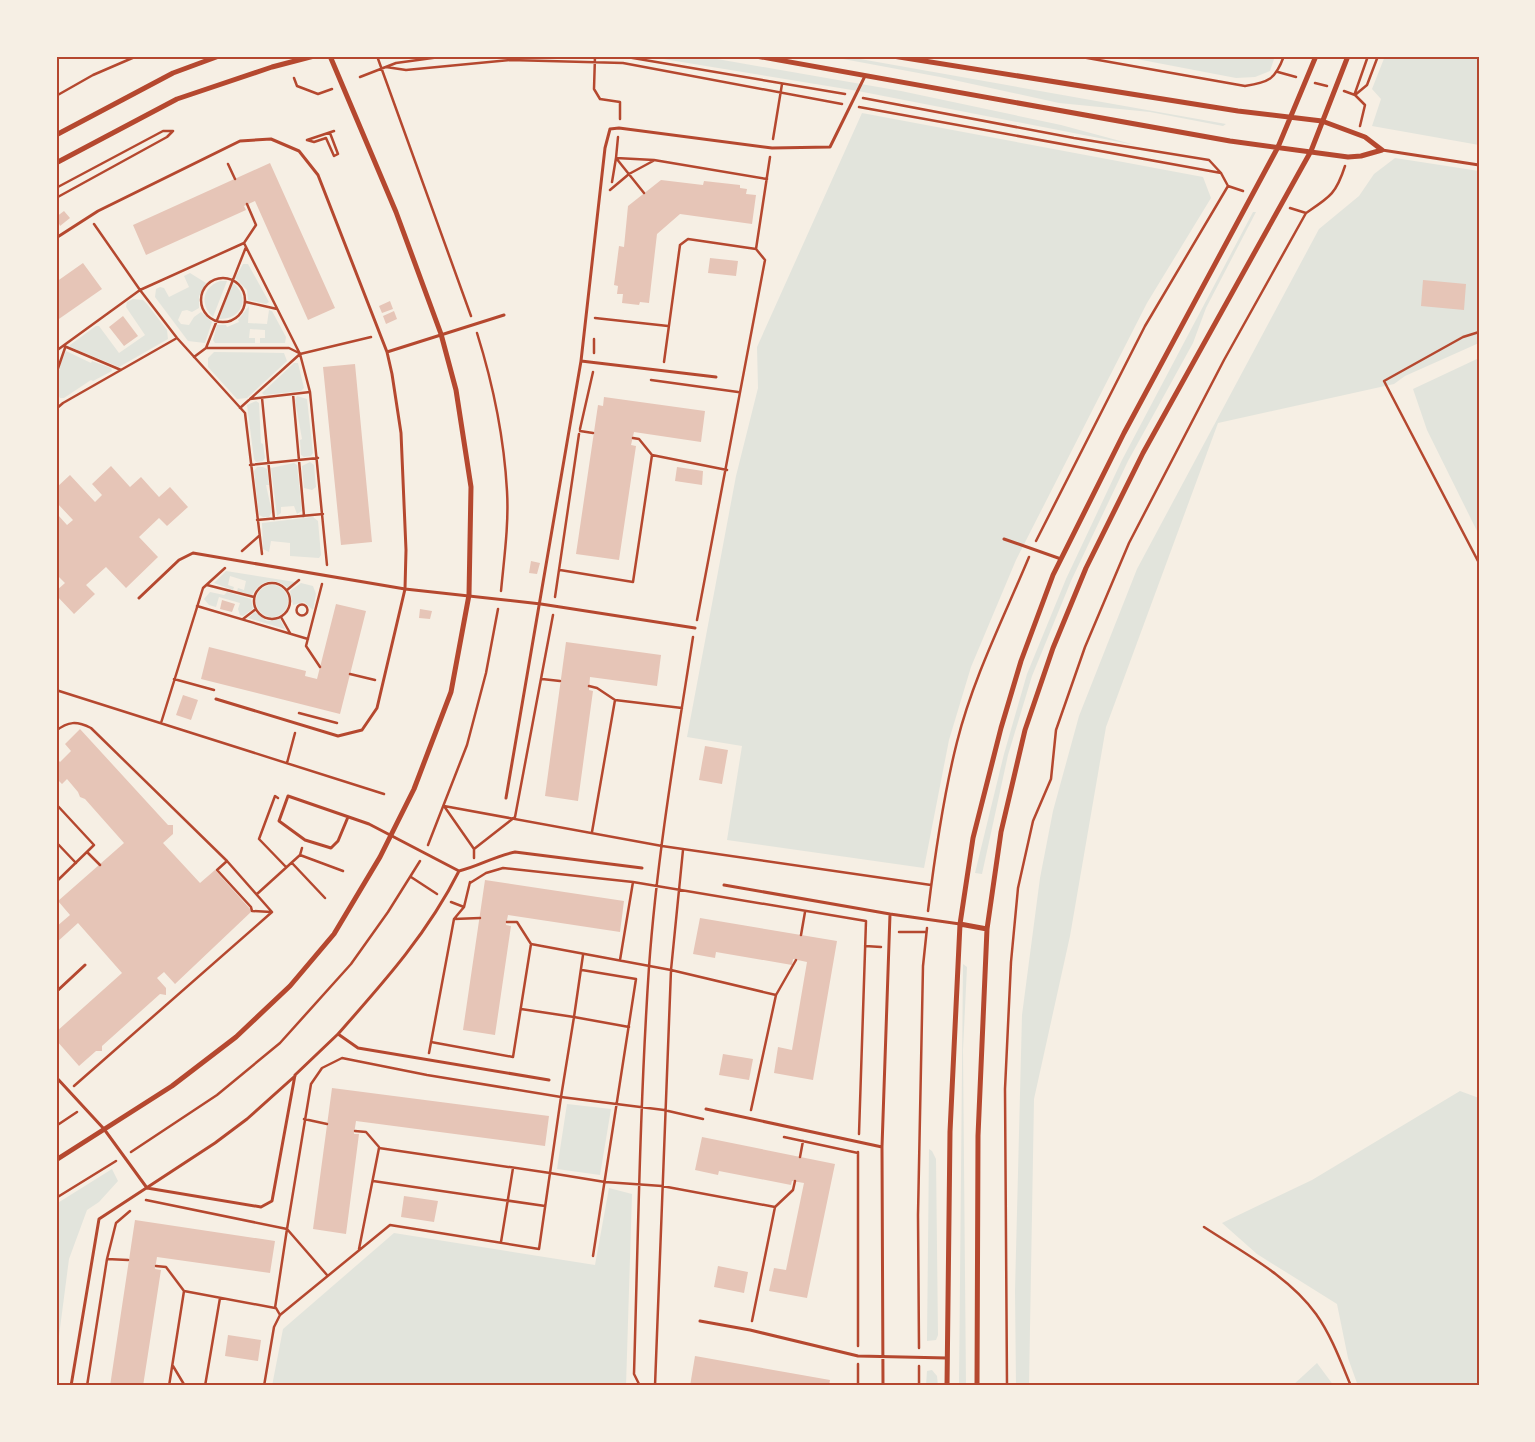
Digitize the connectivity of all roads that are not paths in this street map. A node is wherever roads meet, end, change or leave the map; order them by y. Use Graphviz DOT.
graph roads {
  1 [pos="219,56"];
  2 [pos="314,56"];
  3 [pos="330,56"];
  4 [pos="756,56"];
  5 [pos="893,56"];
  6 [pos="1316,56"];
  7 [pos="1348,56"];
  8 [pos="865,76"];
  9 [pos="1289,118"];
  10 [pos="1322,121"];
  11 [pos="56,135"];
  12 [pos="1278,147"];
  13 [pos="1311,150"];
  14 [pos="1382,150"];
  15 [pos="56,163"];
  16 [pos="1479,164"];
  17 [pos="56,238"];
  18 [pos="504,315"];
  19 [pos="441,334"];
  20 [pos="386,352"];
  21 [pos="581,361"];
  22 [pos="716,377"];
  23 [pos="1004,538"];
  24 [pos="1061,559"];
  25 [pos="405,589"];
  26 [pos="469,595"];
  27 [pos="139,598"];
  28 [pos="541,604"];
  29 [pos="695,628"];
  30 [pos="216,699"];
  31 [pos="506,798"];
  32 [pos="348,817"];
  33 [pos="390,837"];
  34 [pos="642,868"];
  35 [pos="460,871"];
  36 [pos="724,885"];
  37 [pos="890,914"];
  38 [pos="960,924"];
  39 [pos="987,929"];
  40 [pos="85,965"];
  41 [pos="56,992"];
  42 [pos="338,1034"];
  43 [pos="296,1075"];
  44 [pos="56,1077"];
  45 [pos="549,1080"];
  46 [pos="706,1109"];
  47 [pos="104,1130"];
  48 [pos="882,1147"];
  49 [pos="56,1160"];
  50 [pos="147,1188"];
  51 [pos="700,1321"];
  52 [pos="883,1356"];
  53 [pos="948,1358"];
  54 [pos="71,1386"];
  55 [pos="883,1386"];
  56 [pos="947,1386"];
  57 [pos="977,1386"];
  1 -- 11 [label="street"];
  2 -- 15 [label="street"];
  3 -- 19 [label="street"];
  4 -- 8 [label="street"];
  5 -- 9 [label="street"];
  6 -- 9 [label="street"];
  7 -- 10 [label="street"];
  8 -- 12 [label="street"];
  8 -- 21 [label="lane"];
  9 -- 10 [label="street"];
  9 -- 12 [label="street"];
  10 -- 13 [label="street"];
  10 -- 14 [label="street"];
  12 -- 13 [label="street"];
  12 -- 24 [label="street"];
  13 -- 14 [label="street"];
  13 -- 39 [label="street"];
  14 -- 16 [label="lane"];
  17 -- 20 [label="lane"];
  18 -- 19 [label="lane"];
  19 -- 20 [label="lane"];
  19 -- 26 [label="street"];
  20 -- 25 [label="lane"];
  21 -- 22 [label="lane"];
  21 -- 28 [label="lane"];
  23 -- 24 [label="lane"];
  24 -- 38 [label="street"];
  25 -- 26 [label="lane"];
  25 -- 27 [label="lane"];
  25 -- 30 [label="lane"];
  26 -- 28 [label="lane"];
  26 -- 33 [label="street"];
  28 -- 29 [label="lane"];
  28 -- 31 [label="lane"];
  32 -- 32 [label="lane"];
  32 -- 33 [label="lane"];
  33 -- 35 [label="lane"];
  33 -- 47 [label="street"];
  34 -- 35 [label="lane"];
  35 -- 42 [label="lane"];
  36 -- 37 [label="lane"];
  37 -- 38 [label="lane"];
  37 -- 48 [label="lane"];
  38 -- 39 [label="street"];
  38 -- 53 [label="street"];
  39 -- 57 [label="street"];
  40 -- 41 [label="lane"];
  42 -- 43 [label="lane"];
  42 -- 45 [label="lane"];
  43 -- 50 [label="lane"];
  43 -- 50 [label="lane"];
  44 -- 47 [label="lane"];
  46 -- 48 [label="lane"];
  47 -- 49 [label="street"];
  47 -- 50 [label="lane"];
  48 -- 52 [label="lane"];
  50 -- 54 [label="lane"];
  51 -- 52 [label="lane"];
  52 -- 53 [label="lane"];
  52 -- 55 [label="lane"];
  53 -- 56 [label="street"];
}
